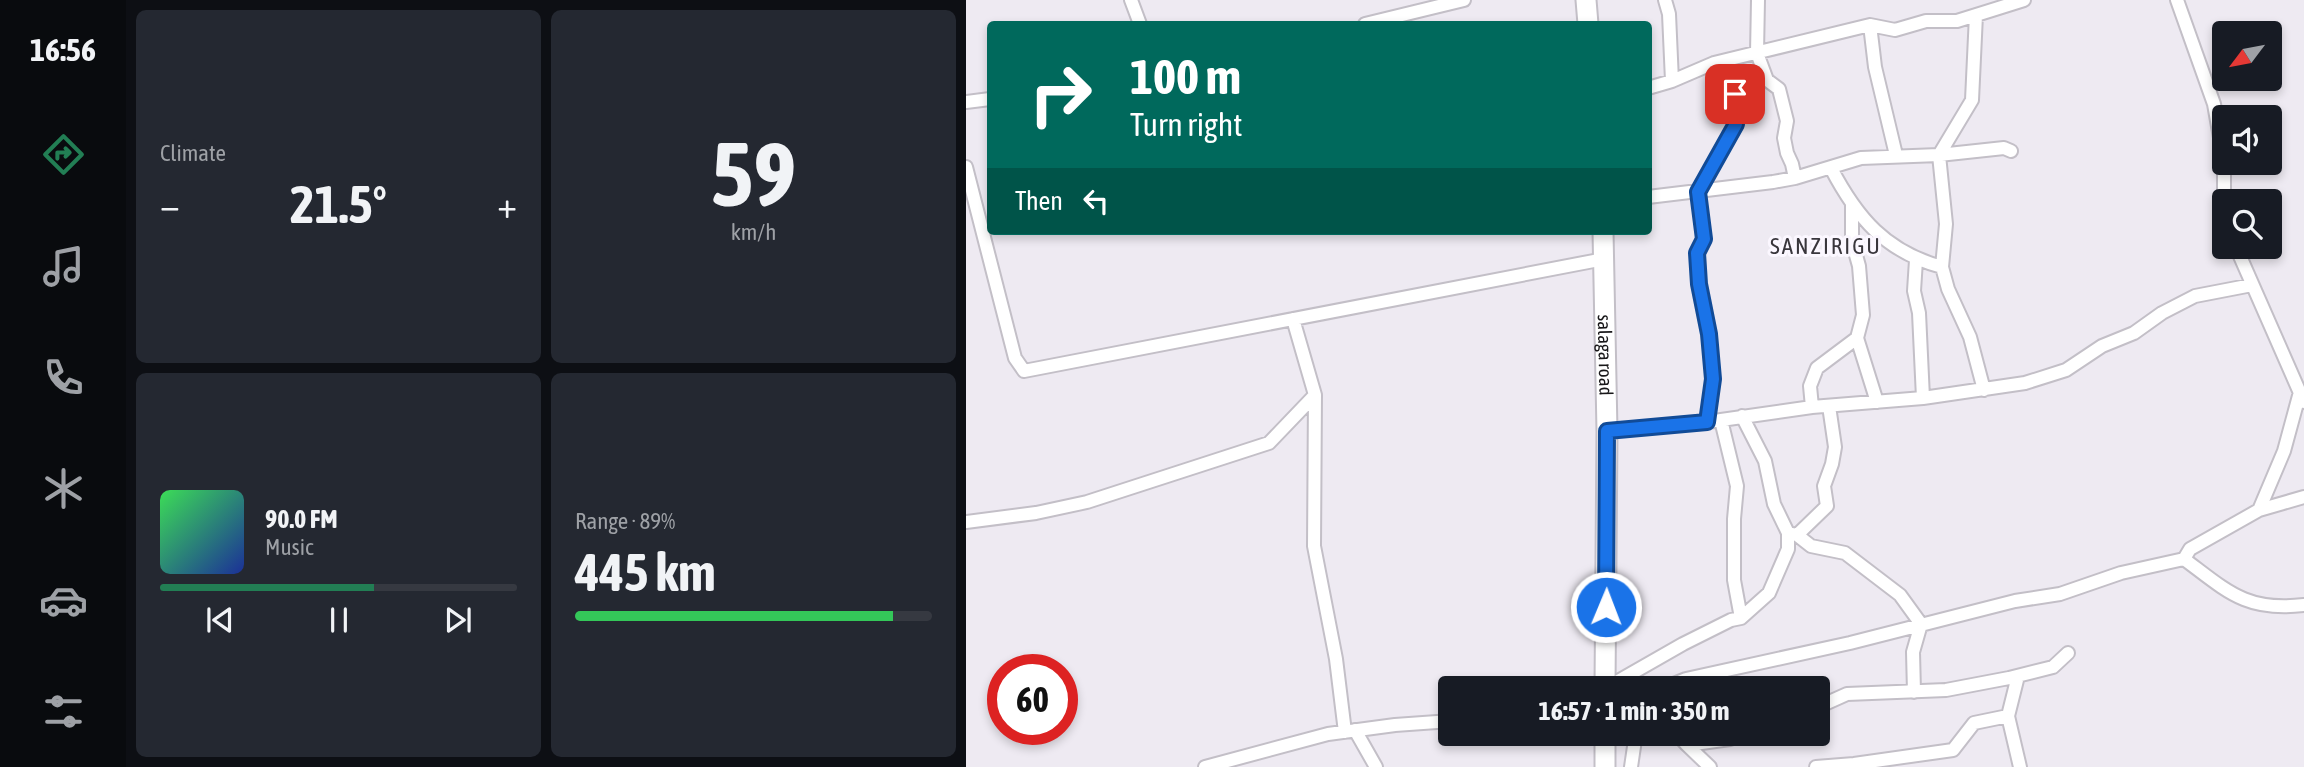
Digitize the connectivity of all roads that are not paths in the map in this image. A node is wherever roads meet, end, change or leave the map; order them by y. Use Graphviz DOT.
graph roads {
  1 [pos="1131,0"];
  2 [pos="1464,0"];
  3 [pos="1586,0"];
  4 [pos="1665,0"];
  5 [pos="1758,0"];
  6 [pos="2024,0"];
  7 [pos="2177,0"];
  8 [pos="1976,15"];
  9 [pos="1139,21"];
  10 [pos="1377,21"];
  11 [pos="1588,21"];
  12 [pos="1870,25"];
  13 [pos="1756,53"];
  14 [pos="1714,63"];
  15 [pos="1672,81"];
  16 [pos="1652,87"];
  17 [pos="987,99"];
  18 [pos="966,102"];
  19 [pos="2214,105"];
  20 [pos="2011,151"];
  21 [pos="1896,155"];
  22 [pos="1939,155"];
  23 [pos="966,167"];
  24 [pos="1831,168"];
  25 [pos="1795,178"];
  26 [pos="1698,192"];
  27 [pos="1652,197"];
  28 [pos="1852,205"];
  29 [pos="1603,235"];
  30 [pos="1604,259"];
  31 [pos="2241,259"];
  32 [pos="1916,260"];
  33 [pos="1942,267"];
  34 [pos="2252,285"];
  35 [pos="1293,319"];
  36 [pos="1857,338"];
  37 [pos="1984,390"];
  38 [pos="2303,394"];
  39 [pos="1315,395"];
  40 [pos="1923,398"];
  41 [pos="1877,402"];
  42 [pos="1829,406"];
  43 [pos="1812,407"];
  44 [pos="1742,416"];
  45 [pos="1721,419"];
  46 [pos="1707,422"];
  47 [pos="1607,431"];
  48 [pos="2304,497"];
  49 [pos="2259,510"];
  50 [pos="966,522"];
  51 [pos="1793,534"];
  52 [pos="2184,559"];
  53 [pos="2304,605"];
  54 [pos="1741,618"];
  55 [pos="1921,624"];
  56 [pos="2068,653"];
  57 [pos="1606,676"];
  58 [pos="1627,676"];
  59 [pos="1700,676"];
  60 [pos="2018,676"];
  61 [pos="1914,691"];
  62 [pos="1830,702"];
  63 [pos="2008,716"];
  64 [pos="1438,722"];
  65 [pos="1350,731"];
  66 [pos="1605,746"];
  67 [pos="1634,746"];
  68 [pos="1688,746"];
  69 [pos="1856,766"];
  70 [pos="1205,767"];
  71 [pos="1376,767"];
  72 [pos="1605,767"];
  73 [pos="1630,767"];
  74 [pos="1710,767"];
  75 [pos="1816,767"];
  76 [pos="2020,767"];
  1 -- 9 [label="street"];
  2 -- 10 [label="street"];
  3 -- 11 [label="main road"];
  4 -- 15 [label="street"];
  5 -- 13 [label="street"];
  6 -- 8 [label="street"];
  7 -- 19 [label="street"];
  8 -- 12 [label="street"];
  8 -- 22 [label="street"];
  12 -- 13 [label="street"];
  12 -- 21 [label="street"];
  13 -- 14 [label="street"];
  13 -- 25 [label="street"];
  14 -- 15 [label="street"];
  14 -- 26 [label="street"];
  15 -- 16 [label="street"];
  17 -- 18 [label="street"];
  20 -- 22 [label="street"];
  21 -- 22 [label="street"];
  21 -- 24 [label="street"];
  22 -- 33 [label="street"];
  23 -- 35 [label="street"];
  24 -- 25 [label="street"];
  24 -- 28 [label="street"];
  25 -- 26 [label="street"];
  26 -- 27 [label="street"];
  26 -- 46 [label="street"];
  28 -- 32 [label="street"];
  28 -- 36 [label="street"];
  29 -- 30 [label="main road, salaga road"];
  30 -- 35 [label="street"];
  30 -- 47 [label="main road, salaga road"];
  31 -- 34 [label="street"];
  32 -- 33 [label="street"];
  32 -- 40 [label="street"];
  33 -- 37 [label="street"];
  34 -- 37 [label="street"];
  34 -- 38 [label="street"];
  35 -- 39 [label="street"];
  36 -- 41 [label="street"];
  36 -- 43 [label="street"];
  37 -- 40 [label="street"];
  38 -- 49 [label="street"];
  39 -- 50 [label="street"];
  39 -- 65 [label="street"];
  40 -- 41 [label="street"];
  41 -- 42 [label="street"];
  42 -- 43 [label="street"];
  42 -- 51 [label="street"];
  43 -- 44 [label="street"];
  44 -- 45 [label="street"];
  44 -- 51 [label="street"];
  45 -- 46 [label="street"];
  45 -- 54 [label="street"];
  46 -- 47 [label="street"];
  47 -- 57 [label="main road, salaga road"];
  48 -- 49 [label="street"];
  49 -- 52 [label="street"];
  51 -- 54 [label="street"];
  51 -- 55 [label="street"];
  52 -- 53 [label="street"];
  52 -- 55 [label="street"];
  54 -- 58 [label="street"];
  55 -- 59 [label="street"];
  55 -- 61 [label="street"];
  56 -- 60 [label="street"];
  60 -- 61 [label="street"];
  60 -- 63 [label="street"];
  61 -- 62 [label="street"];
  63 -- 69 [label="street"];
  63 -- 76 [label="street"];
  64 -- 65 [label="street"];
  65 -- 70 [label="street"];
  65 -- 71 [label="street"];
  66 -- 72 [label="main road"];
  67 -- 73 [label="street"];
  68 -- 74 [label="street"];
  69 -- 75 [label="street"];
}
